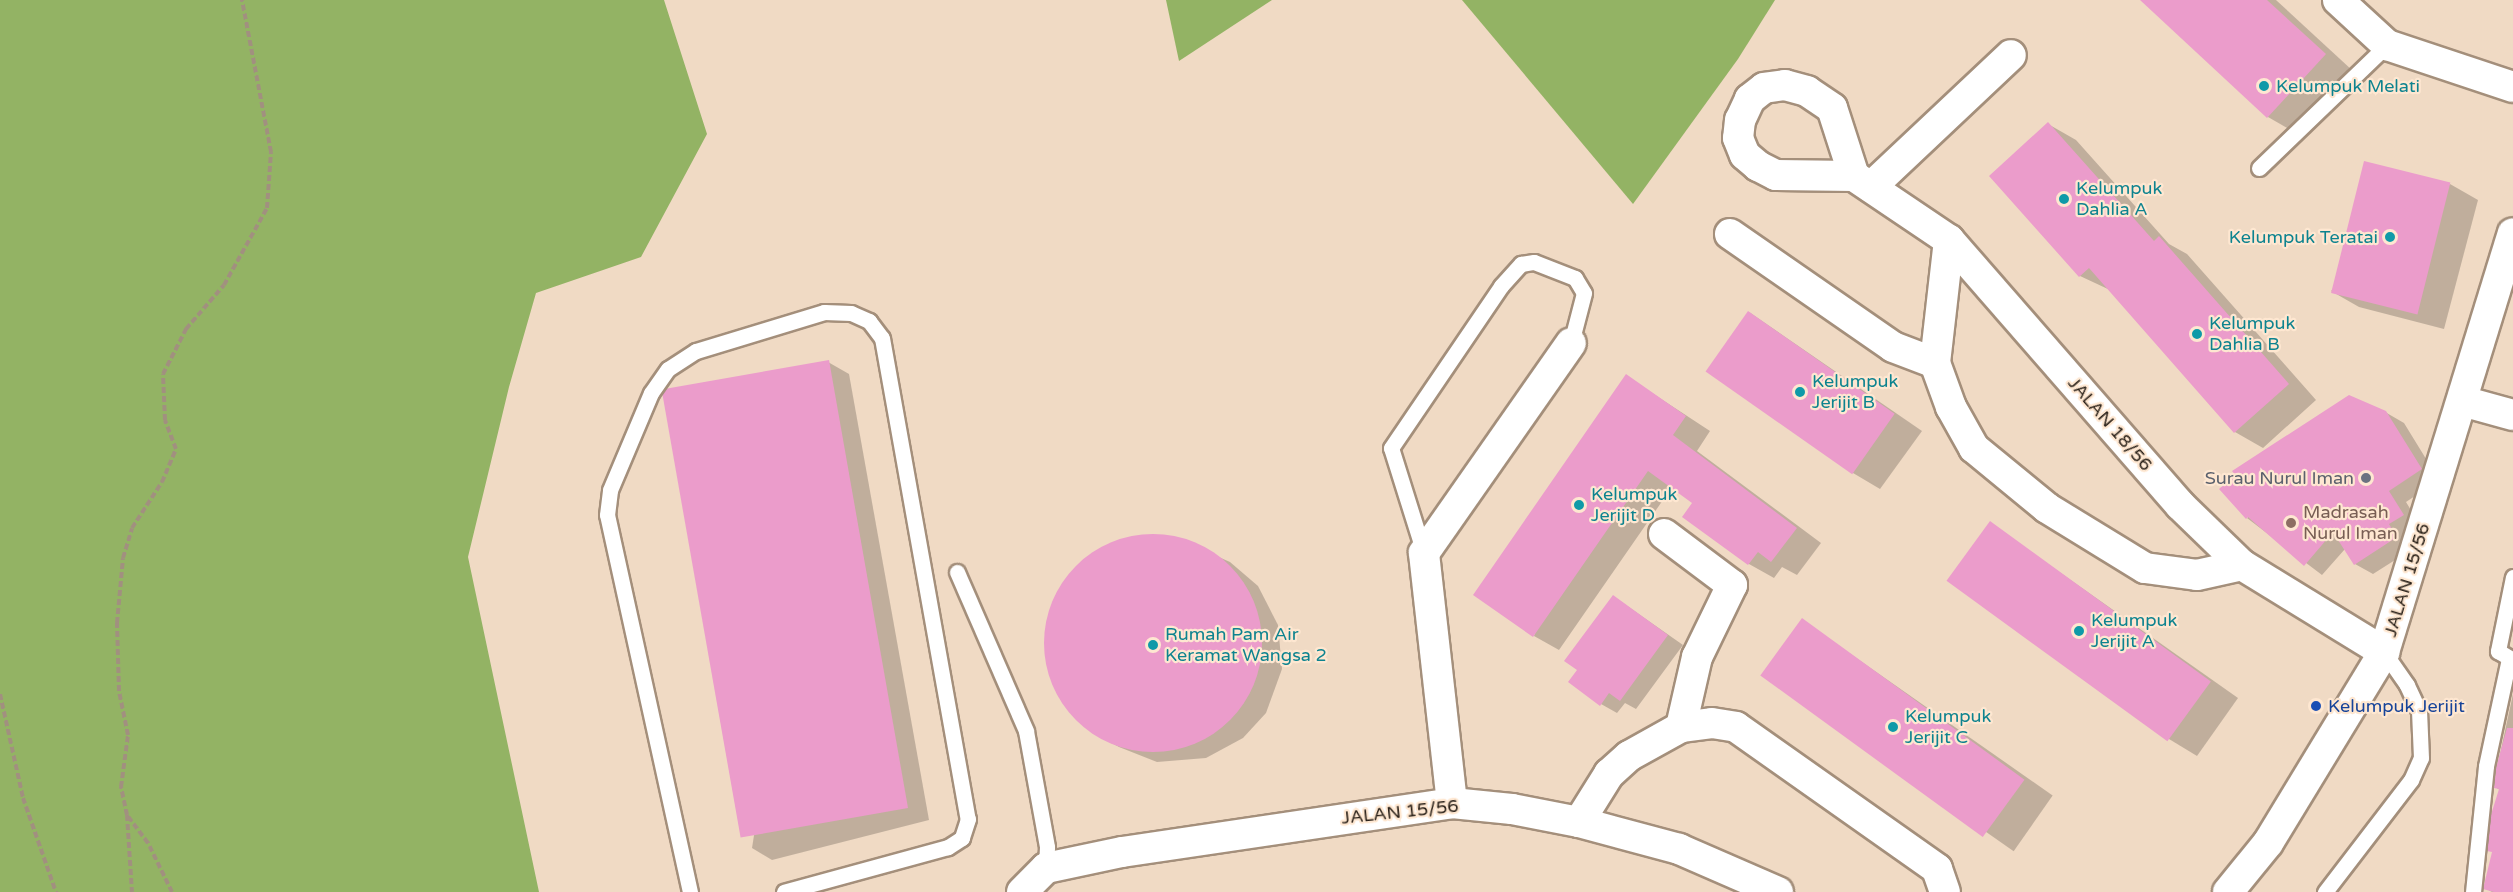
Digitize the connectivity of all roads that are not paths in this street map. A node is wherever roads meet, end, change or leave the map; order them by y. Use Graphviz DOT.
graph roads {
  1 [pos="2337,0"];
  2 [pos="2387,45"];
  3 [pos="2011,55"];
  4 [pos="2513,87"];
  5 [pos="2259,168"];
  6 [pos="2513,233"];
  7 [pos="1730,234"];
  8 [pos="1949,240"];
  9 [pos="1571,343"];
  10 [pos="1935,363"];
  11 [pos="2462,401"];
  12 [pos="2513,415"];
  13 [pos="1664,534"];
  14 [pos="1424,553"];
  15 [pos="2242,565"];
  16 [pos="957,572"];
  17 [pos="2513,577"];
  18 [pos="2384,652"];
  19 [pos="2511,660"];
  20 [pos="1681,727"];
  21 [pos="1452,803"];
  22 [pos="1579,822"];
  23 [pos="1046,868"];
  24 [pos="690,892"];
  25 [pos="784,892"];
  26 [pos="1022,892"];
  27 [pos="1778,892"];
  28 [pos="1945,892"];
  29 [pos="2228,892"];
  30 [pos="2325,892"];
  31 [pos="2473,892"];
  1 -- 2 [label="street"];
  2 -- 4 [label="street"];
  2 -- 5 [label="lane"];
  3 -- 8 [label="street, JALAN 18/56"];
  6 -- 11 [label="street, JALAN 15/56"];
  7 -- 10 [label="street"];
  8 -- 10 [label="street"];
  8 -- 15 [label="street, JALAN 18/56"];
  9 -- 14 [label="street"];
  9 -- 14 [label="lane"];
  10 -- 15 [label="street"];
  11 -- 12 [label="street"];
  11 -- 18 [label="street, JALAN 15/56"];
  13 -- 20 [label="street"];
  14 -- 21 [label="street"];
  15 -- 18 [label="street, JALAN 18/56"];
  16 -- 23 [label="lane"];
  17 -- 19 [label="lane"];
  18 -- 29 [label="street, JALAN 15/56"];
  18 -- 30 [label="lane"];
  19 -- 31 [label="lane"];
  20 -- 22 [label="street"];
  20 -- 28 [label="street"];
  21 -- 22 [label="street, JALAN 15/56"];
  21 -- 23 [label="street, JALAN 15/56"];
  22 -- 27 [label="street, JALAN 15/56"];
  23 -- 26 [label="street"];
  24 -- 25 [label="lane"];
}
